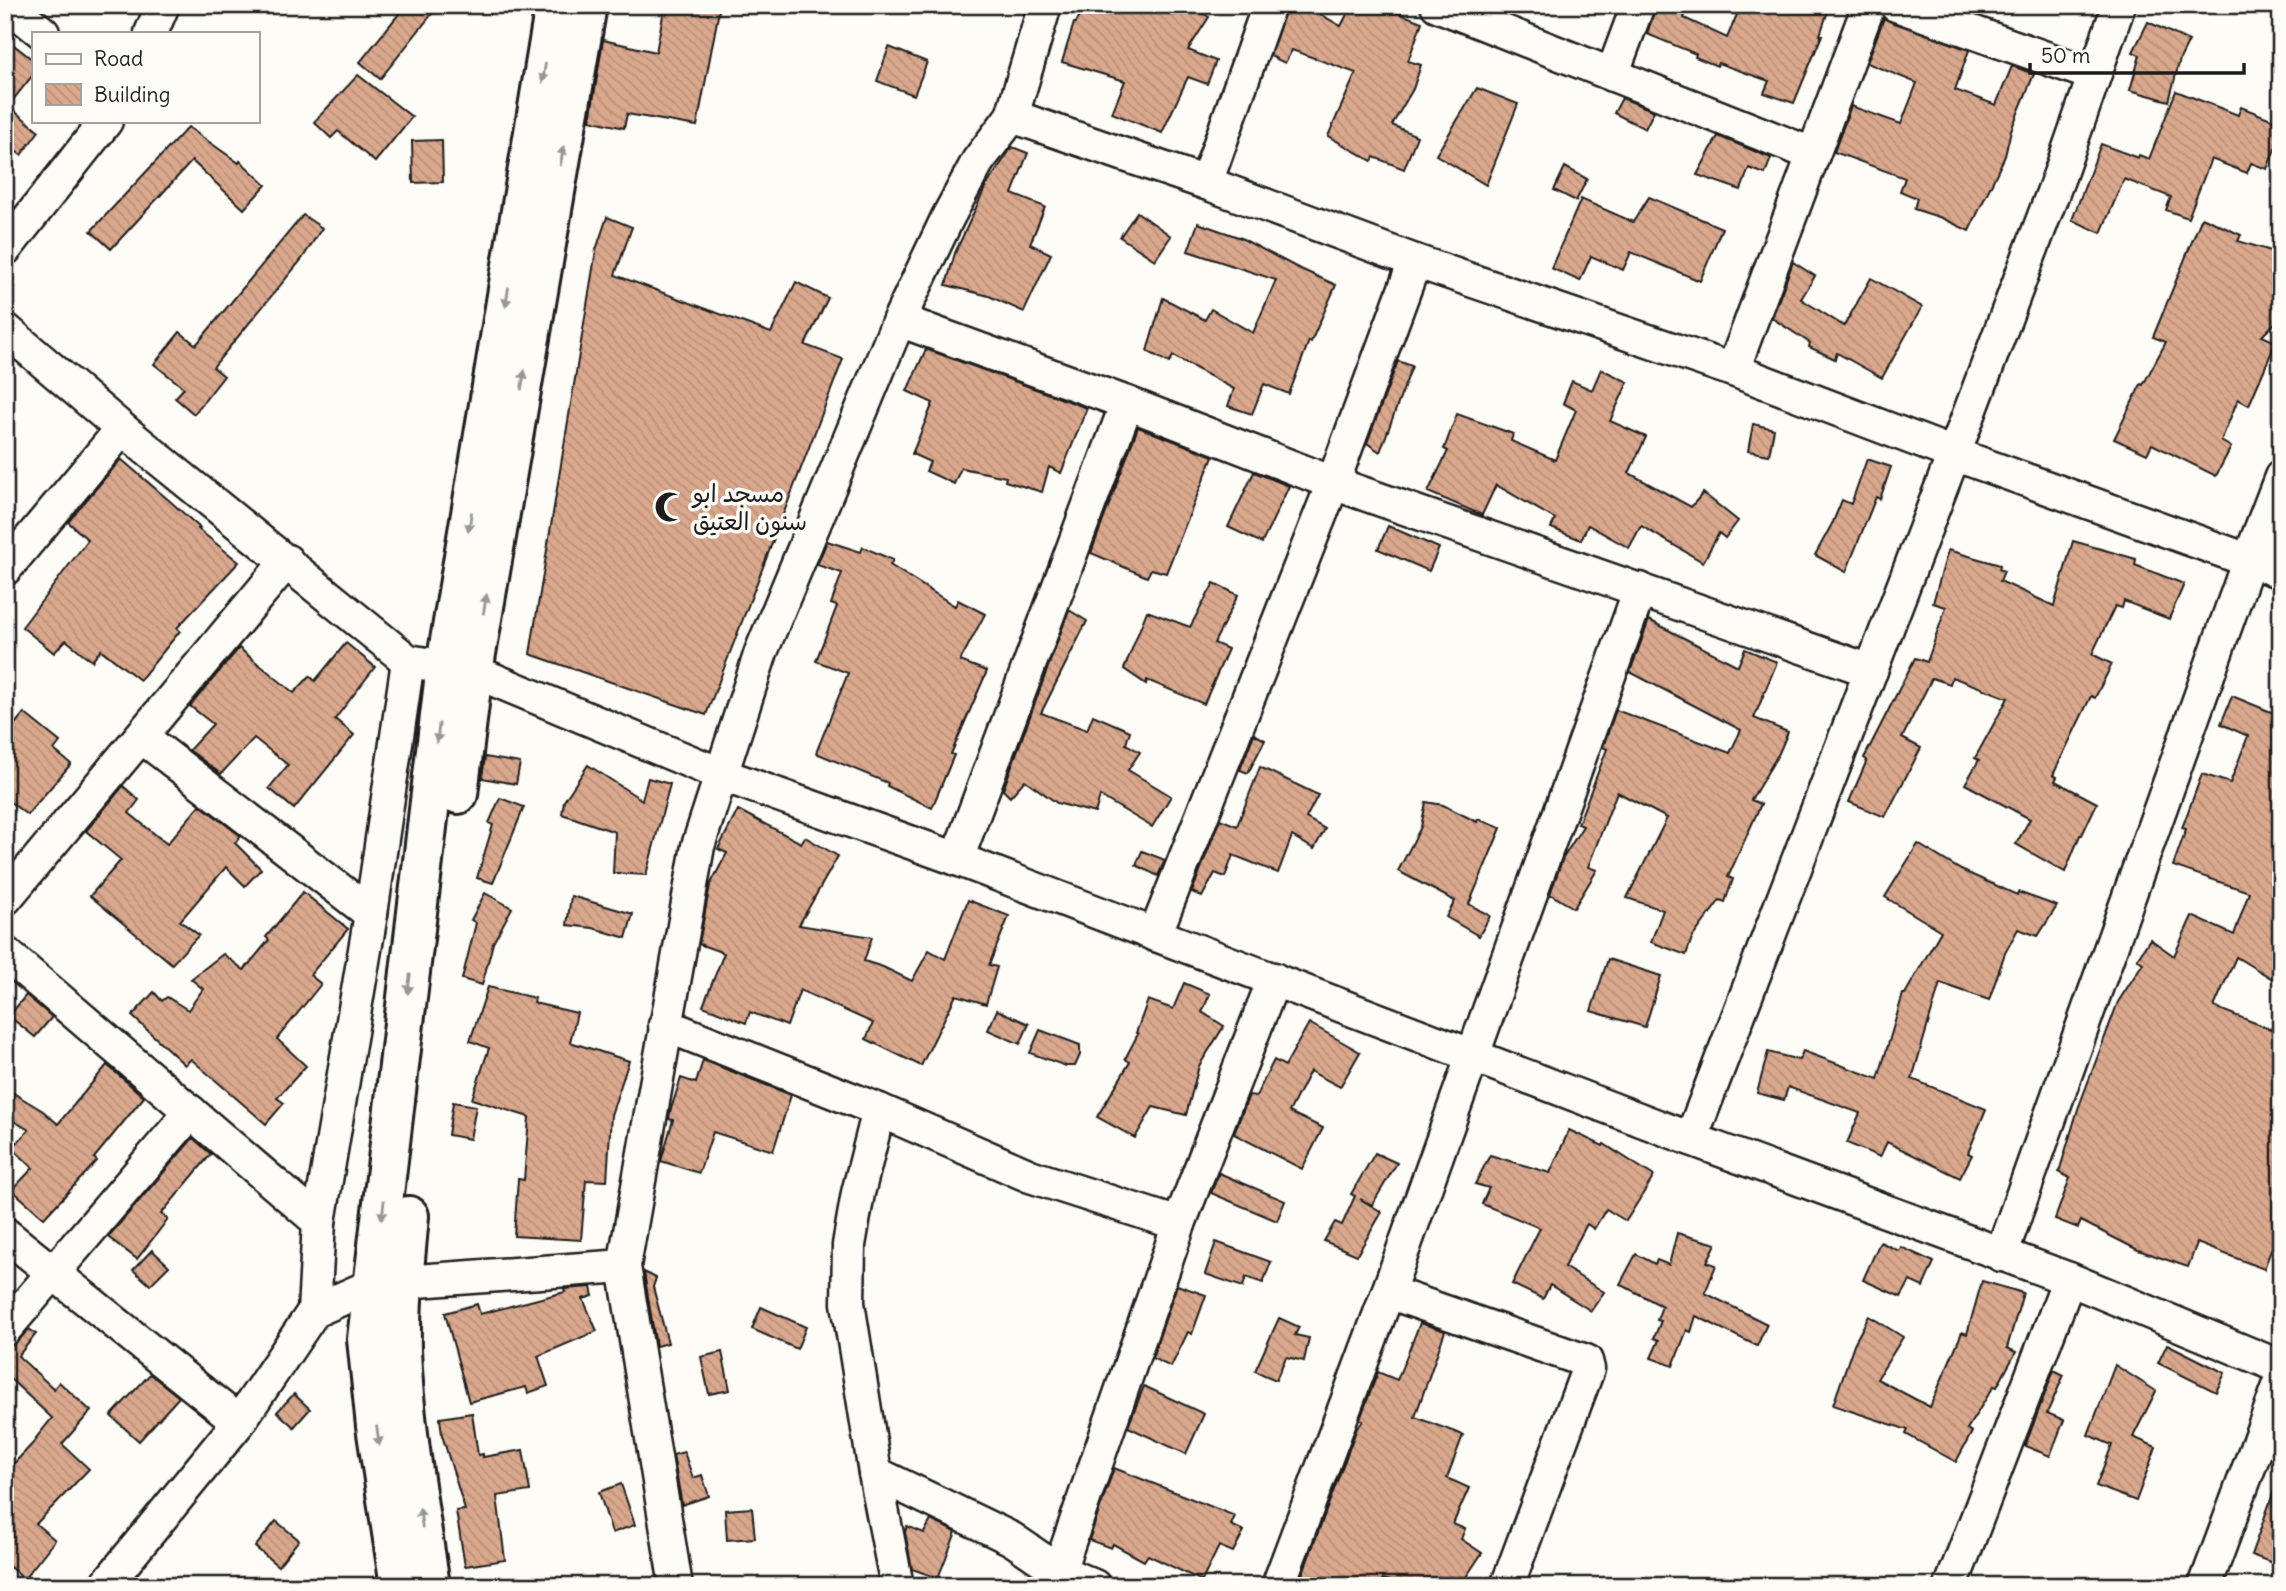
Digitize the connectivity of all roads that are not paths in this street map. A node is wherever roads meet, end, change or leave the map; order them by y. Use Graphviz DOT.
graph roads {
  1 [pos="8,5"];
  2 [pos="163,5"];
  3 [pos="555,5"];
  4 [pos="587,5"];
  5 [pos="1045,5"];
  6 [pos="1269,5"];
  7 [pos="1437,5"];
  8 [pos="1638,5"];
  9 [pos="1869,5"];
  10 [pos="1896,5"];
  11 [pos="2119,5"];
  12 [pos="42,32"];
  13 [pos="151,32"];
  14 [pos="1612,75"];
  15 [pos="2094,75"];
  16 [pos="1012,116"];
  17 [pos="105,122"];
  18 [pos="1812,154"];
  19 [pos="1206,183"];
  20 [pos="5,249"];
  21 [pos="1415,261"];
  22 [pos="899,320"];
  23 [pos="5,329"];
  24 [pos="1733,370"];
  25 [pos="1127,403"];
  26 [pos="122,429"];
  27 [pos="1954,454"];
  28 [pos="2281,477"];
  29 [pos="1333,483"];
  30 [pos="2249,560"];
  31 [pos="287,561"];
  32 [pos="5,569"];
  33 [pos="2281,572"];
  34 [pos="1640,589"];
  35 [pos="408,661"];
  36 [pos="460,668"];
  37 [pos="1871,671"];
  38 [pos="142,737"];
  39 [pos="720,774"];
  40 [pos="957,859"];
  41 [pos="5,899"];
  42 [pos="371,914"];
  43 [pos="1155,934"];
  44 [pos="5,953"];
  45 [pos="1274,979"];
  46 [pos="665,1025"];
  47 [pos="1473,1056"];
  48 [pos="879,1110"];
  49 [pos="191,1112"];
  50 [pos="1691,1139"];
  51 [pos="319,1222"];
  52 [pos="1180,1224"];
  53 [pos="5,1234"];
  54 [pos="2001,1255"];
  55 [pos="624,1266"];
  56 [pos="52,1272"];
  57 [pos="2069,1279"];
  58 [pos="388,1282"];
  59 [pos="1388,1292"];
  60 [pos="314,1311"];
  61 [pos="5,1329"];
  62 [pos="2281,1367"];
  63 [pos="2281,1381"];
  64 [pos="239,1422"];
  65 [pos="875,1473"];
  66 [pos="1059,1571"];
  67 [pos="105,1586"];
  68 [pos="400,1586"];
  69 [pos="430,1586"];
  70 [pos="676,1586"];
  71 [pos="897,1586"];
  72 [pos="1094,1586"];
  73 [pos="1278,1586"];
  74 [pos="1507,1586"];
  75 [pos="1951,1586"];
  76 [pos="2205,1586"];
  1 -- 12 [label="street"];
  2 -- 13 [label="street"];
  3 -- 36 [label="street, one-way"];
  36 -- 4 [label="street, one-way"];
  5 -- 16 [label="street"];
  6 -- 19 [label="street"];
  7 -- 14 [label="street"];
  8 -- 14 [label="street"];
  9 -- 18 [label="street"];
  10 -- 15 [label="street"];
  11 -- 15 [label="street"];
  14 -- 18 [label="street"];
  15 -- 27 [label="street"];
  16 -- 19 [label="street"];
  16 -- 22 [label="street"];
  17 -- 20 [label="street"];
  18 -- 24 [label="street"];
  19 -- 21 [label="street"];
  21 -- 24 [label="street"];
  21 -- 29 [label="street"];
  22 -- 25 [label="street"];
  22 -- 39 [label="street"];
  23 -- 26 [label="street"];
  24 -- 27 [label="street"];
  25 -- 29 [label="street"];
  25 -- 40 [label="street"];
  26 -- 31 [label="street"];
  26 -- 32 [label="street"];
  27 -- 30 [label="street"];
  27 -- 37 [label="street"];
  28 -- 30 [label="street"];
  29 -- 34 [label="street"];
  29 -- 43 [label="street"];
  30 -- 33 [label="street"];
  30 -- 54 [label="street"];
  31 -- 35 [label="street"];
  31 -- 38 [label="street"];
  34 -- 37 [label="street"];
  34 -- 47 [label="street"];
  35 -- 36 [label="street"];
  35 -- 42 [label="street"];
  36 -- 39 [label="street"];
  36 -- 58 [label="street"];
  37 -- 50 [label="street"];
  38 -- 41 [label="street"];
  38 -- 42 [label="street"];
  39 -- 40 [label="street"];
  39 -- 46 [label="street"];
  40 -- 43 [label="street"];
  42 -- 51 [label="street"];
  43 -- 45 [label="street"];
  44 -- 49 [label="street"];
  45 -- 47 [label="street"];
  45 -- 52 [label="street"];
  46 -- 48 [label="street"];
  46 -- 55 [label="street"];
  47 -- 50 [label="street"];
  47 -- 59 [label="street"];
  48 -- 52 [label="street"];
  48 -- 65 [label="street"];
  49 -- 51 [label="street"];
  49 -- 56 [label="street"];
  50 -- 54 [label="street"];
  51 -- 60 [label="street"];
  52 -- 66 [label="street"];
  53 -- 56 [label="street"];
  54 -- 57 [label="street"];
  55 -- 58 [label="street"];
  55 -- 70 [label="street"];
  56 -- 61 [label="street"];
  56 -- 64 [label="street"];
  57 -- 62 [label="street"];
  57 -- 75 [label="street"];
  58 -- 60 [label="street"];
  58 -- 68 [label="street, one-way"];
  69 -- 58 [label="street, one-way"];
  59 -- 73 [label="street"];
  59 -- 74 [label="street"];
  60 -- 64 [label="street"];
  63 -- 76 [label="street"];
  64 -- 67 [label="street"];
  65 -- 66 [label="street"];
  65 -- 71 [label="street"];
  66 -- 72 [label="street"];
}
